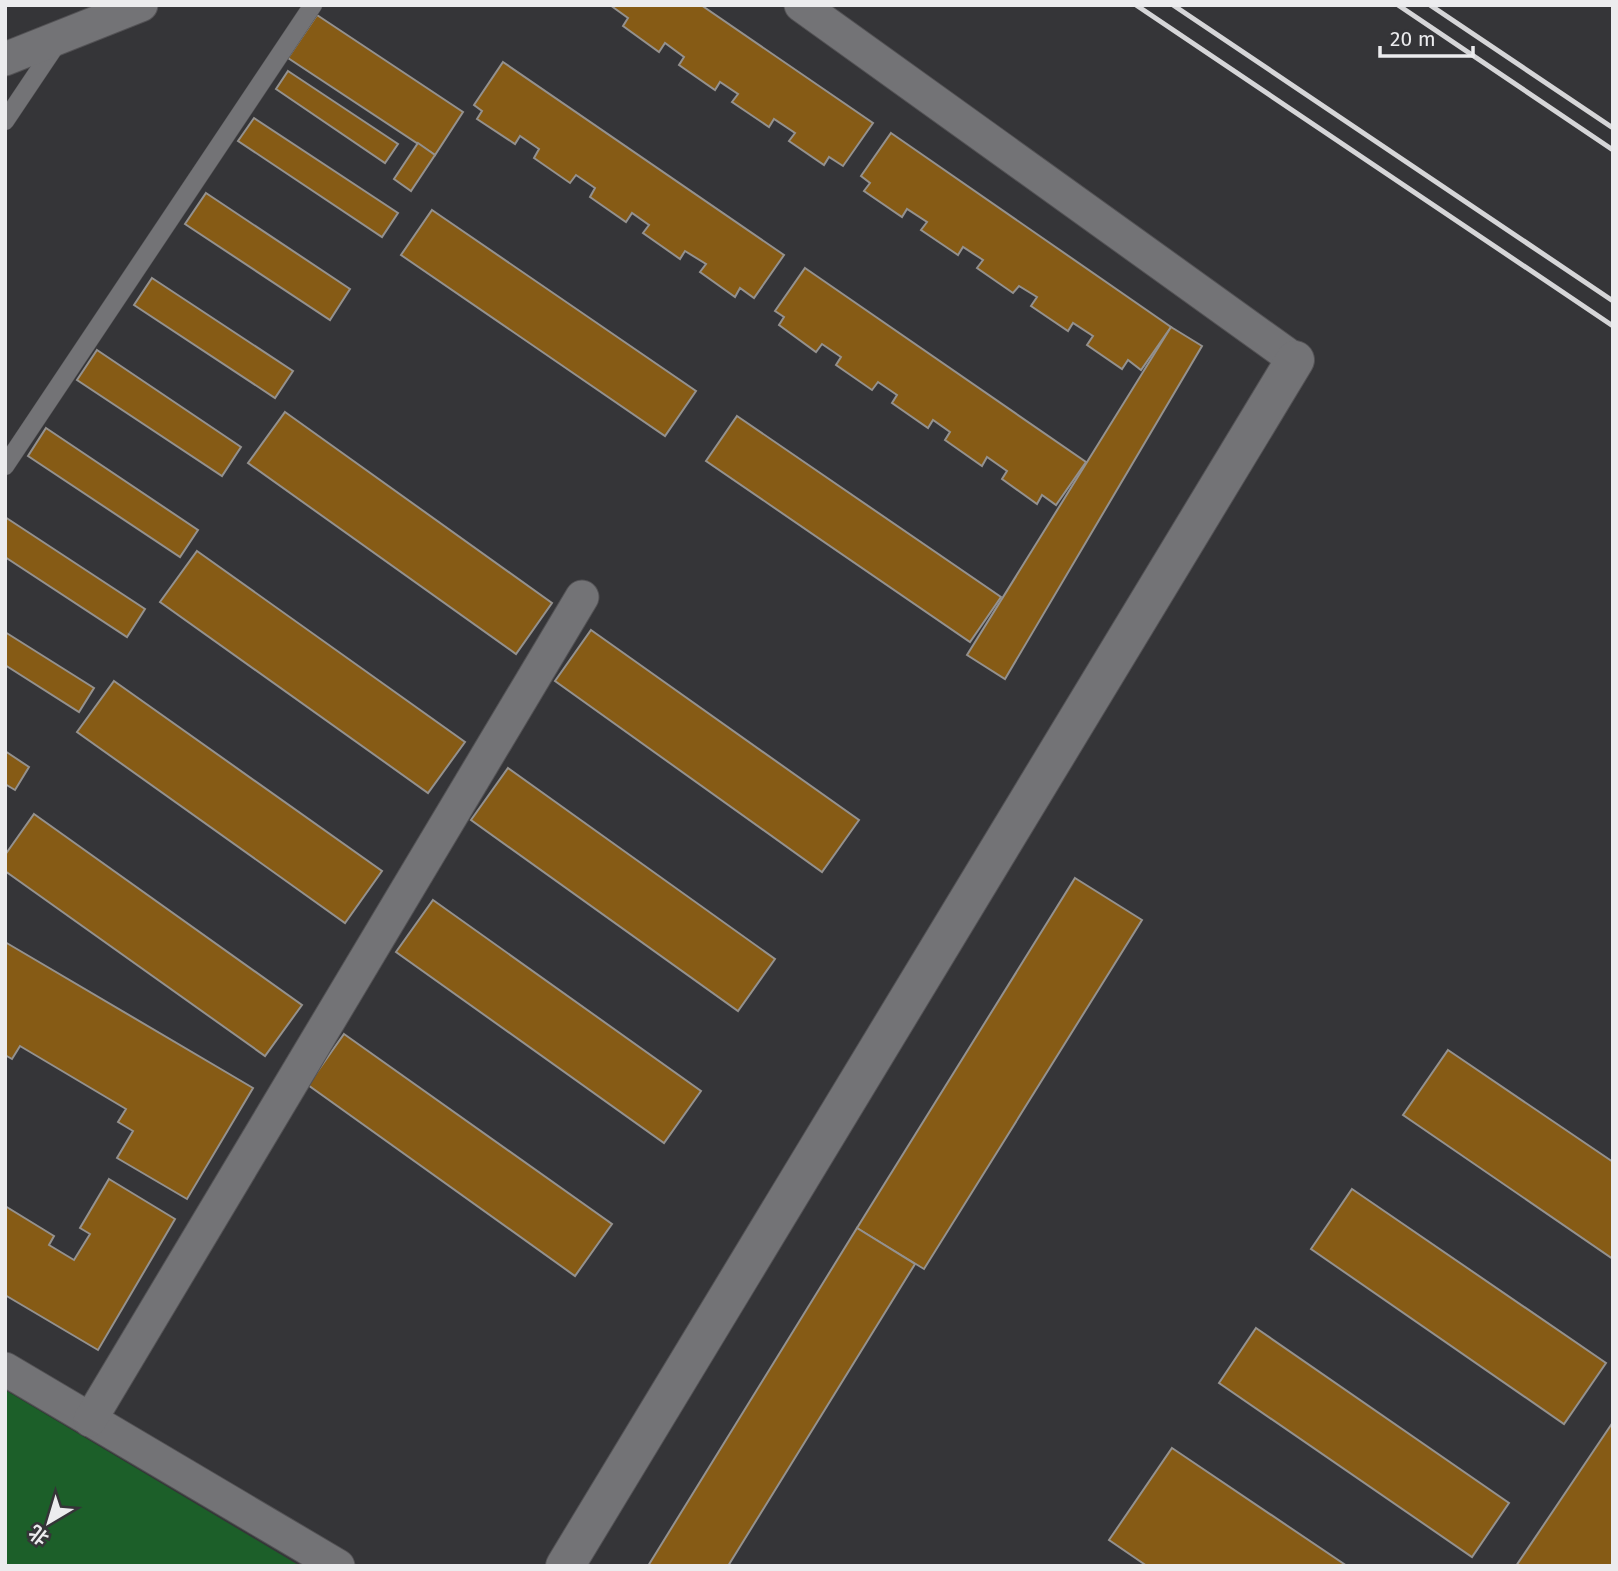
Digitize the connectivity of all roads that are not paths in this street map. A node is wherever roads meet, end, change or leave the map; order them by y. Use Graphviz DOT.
graph roads {
  1 [pos="141,5"];
  2 [pos="313,5"];
  3 [pos="801,5"];
  4 [pos="61,37"];
  5 [pos="5,59"];
  6 [pos="5,121"];
  7 [pos="1295,360"];
  8 [pos="5,466"];
  9 [pos="582,597"];
  10 [pos="5,1370"];
  11 [pos="90,1420"];
  12 [pos="338,1566"];
  13 [pos="565,1566"];
  1 -- 4 [label="street"];
  2 -- 8 [label="lane"];
  3 -- 7 [label="street"];
  4 -- 5 [label="street"];
  4 -- 6 [label="lane"];
  7 -- 13 [label="street"];
  9 -- 11 [label="street"];
  10 -- 11 [label="street"];
  11 -- 12 [label="street"];
}
